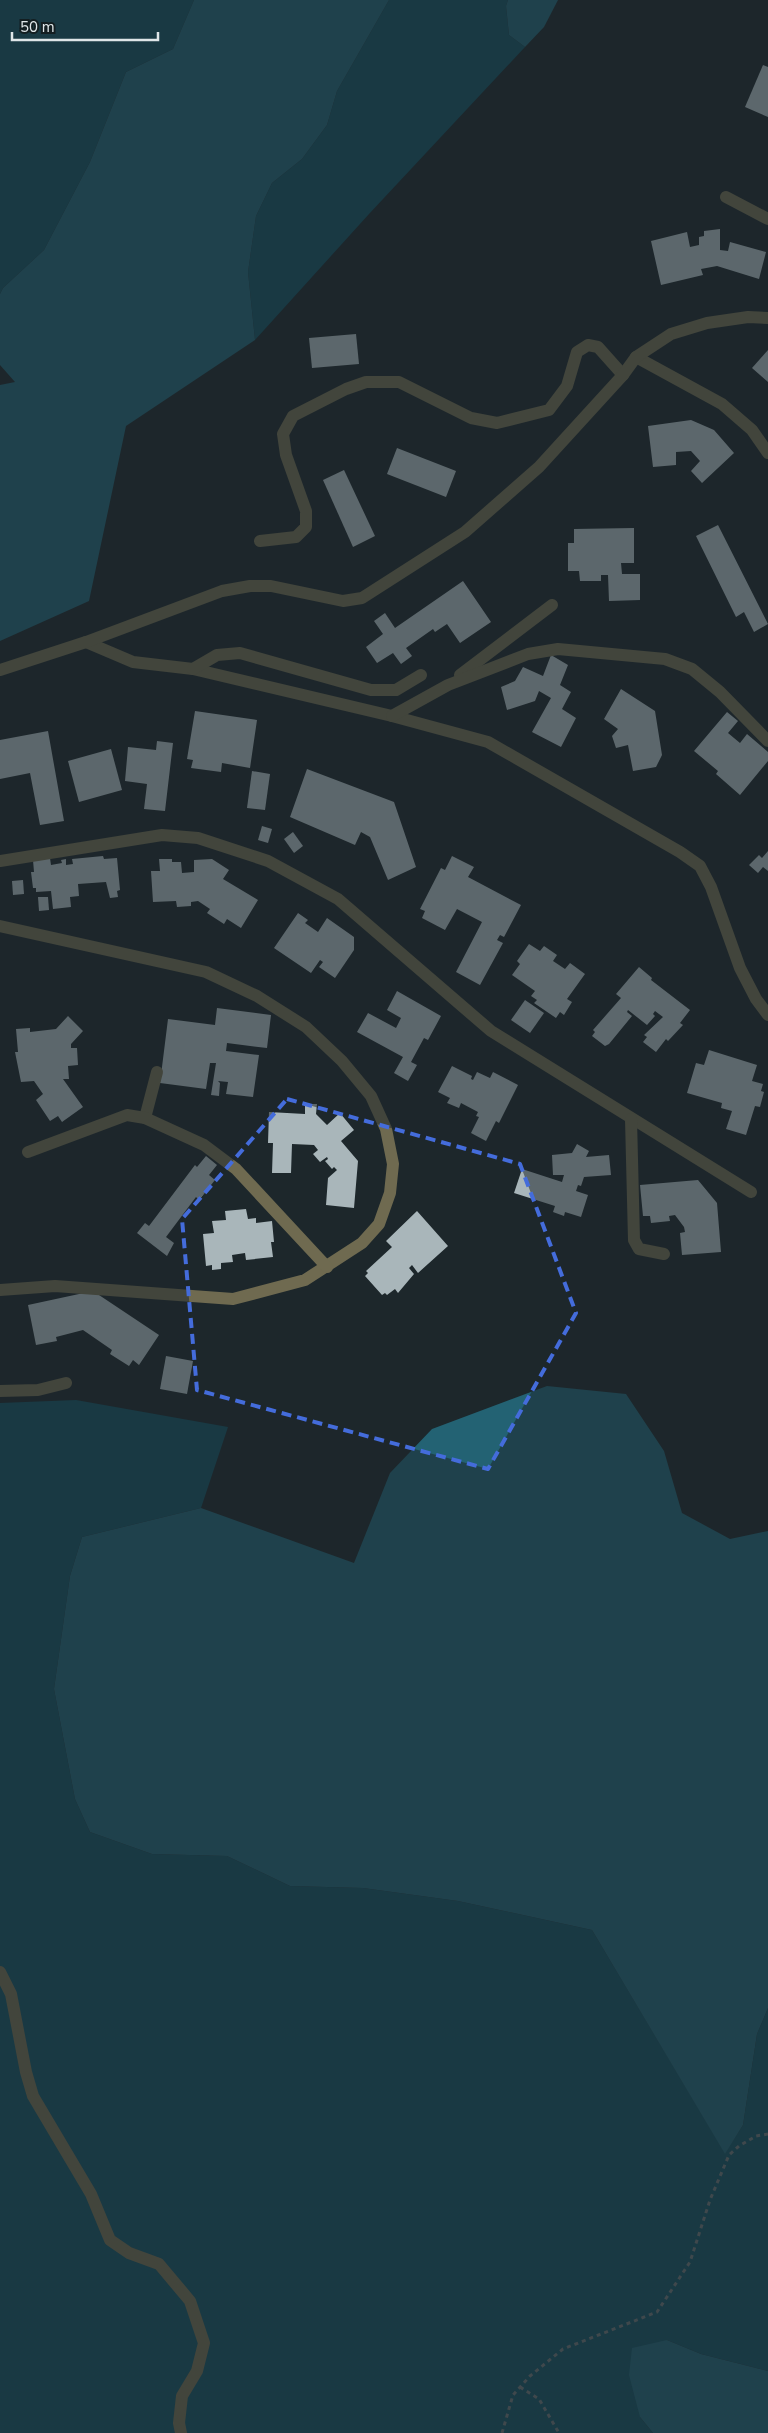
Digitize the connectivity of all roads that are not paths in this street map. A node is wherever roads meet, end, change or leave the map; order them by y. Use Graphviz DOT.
graph roads {
  1 [pos="726,196"];
  2 [pos="768,219"];
  3 [pos="768,318"];
  4 [pos="636,358"];
  5 [pos="623,376"];
  6 [pos="768,454"];
  7 [pos="260,541"];
  8 [pos="552,605"];
  9 [pos="86,642"];
  10 [pos="193,669"];
  11 [pos="0,670"];
  12 [pos="420,675"];
  13 [pos="448,684"];
  14 [pos="392,716"];
  15 [pos="768,741"];
  16 [pos="0,861"];
  17 [pos="0,926"];
  18 [pos="768,1015"];
  19 [pos="157,1072"];
  20 [pos="145,1118"];
  21 [pos="631,1119"];
  22 [pos="28,1152"];
  23 [pos="751,1192"];
  24 [pos="664,1254"];
  25 [pos="327,1267"];
  26 [pos="0,1290"];
  27 [pos="66,1383"];
  28 [pos="0,1391"];
  29 [pos="0,1972"];
  30 [pos="181,2433"];
  1 -- 2 [label="street"];
  3 -- 4 [label="street"];
  4 -- 5 [label="street"];
  4 -- 6 [label="street"];
  5 -- 7 [label="street"];
  5 -- 9 [label="street"];
  8 -- 13 [label="street"];
  9 -- 10 [label="street"];
  9 -- 11 [label="street"];
  10 -- 12 [label="street"];
  10 -- 14 [label="street"];
  13 -- 14 [label="street"];
  13 -- 15 [label="street"];
  14 -- 18 [label="street"];
  16 -- 21 [label="street"];
  17 -- 25 [label="street"];
  19 -- 20 [label="street"];
  20 -- 22 [label="street"];
  20 -- 25 [label="street"];
  21 -- 23 [label="street"];
  21 -- 24 [label="street"];
  25 -- 26 [label="street"];
  27 -- 28 [label="street"];
  29 -- 30 [label="street"];
}
